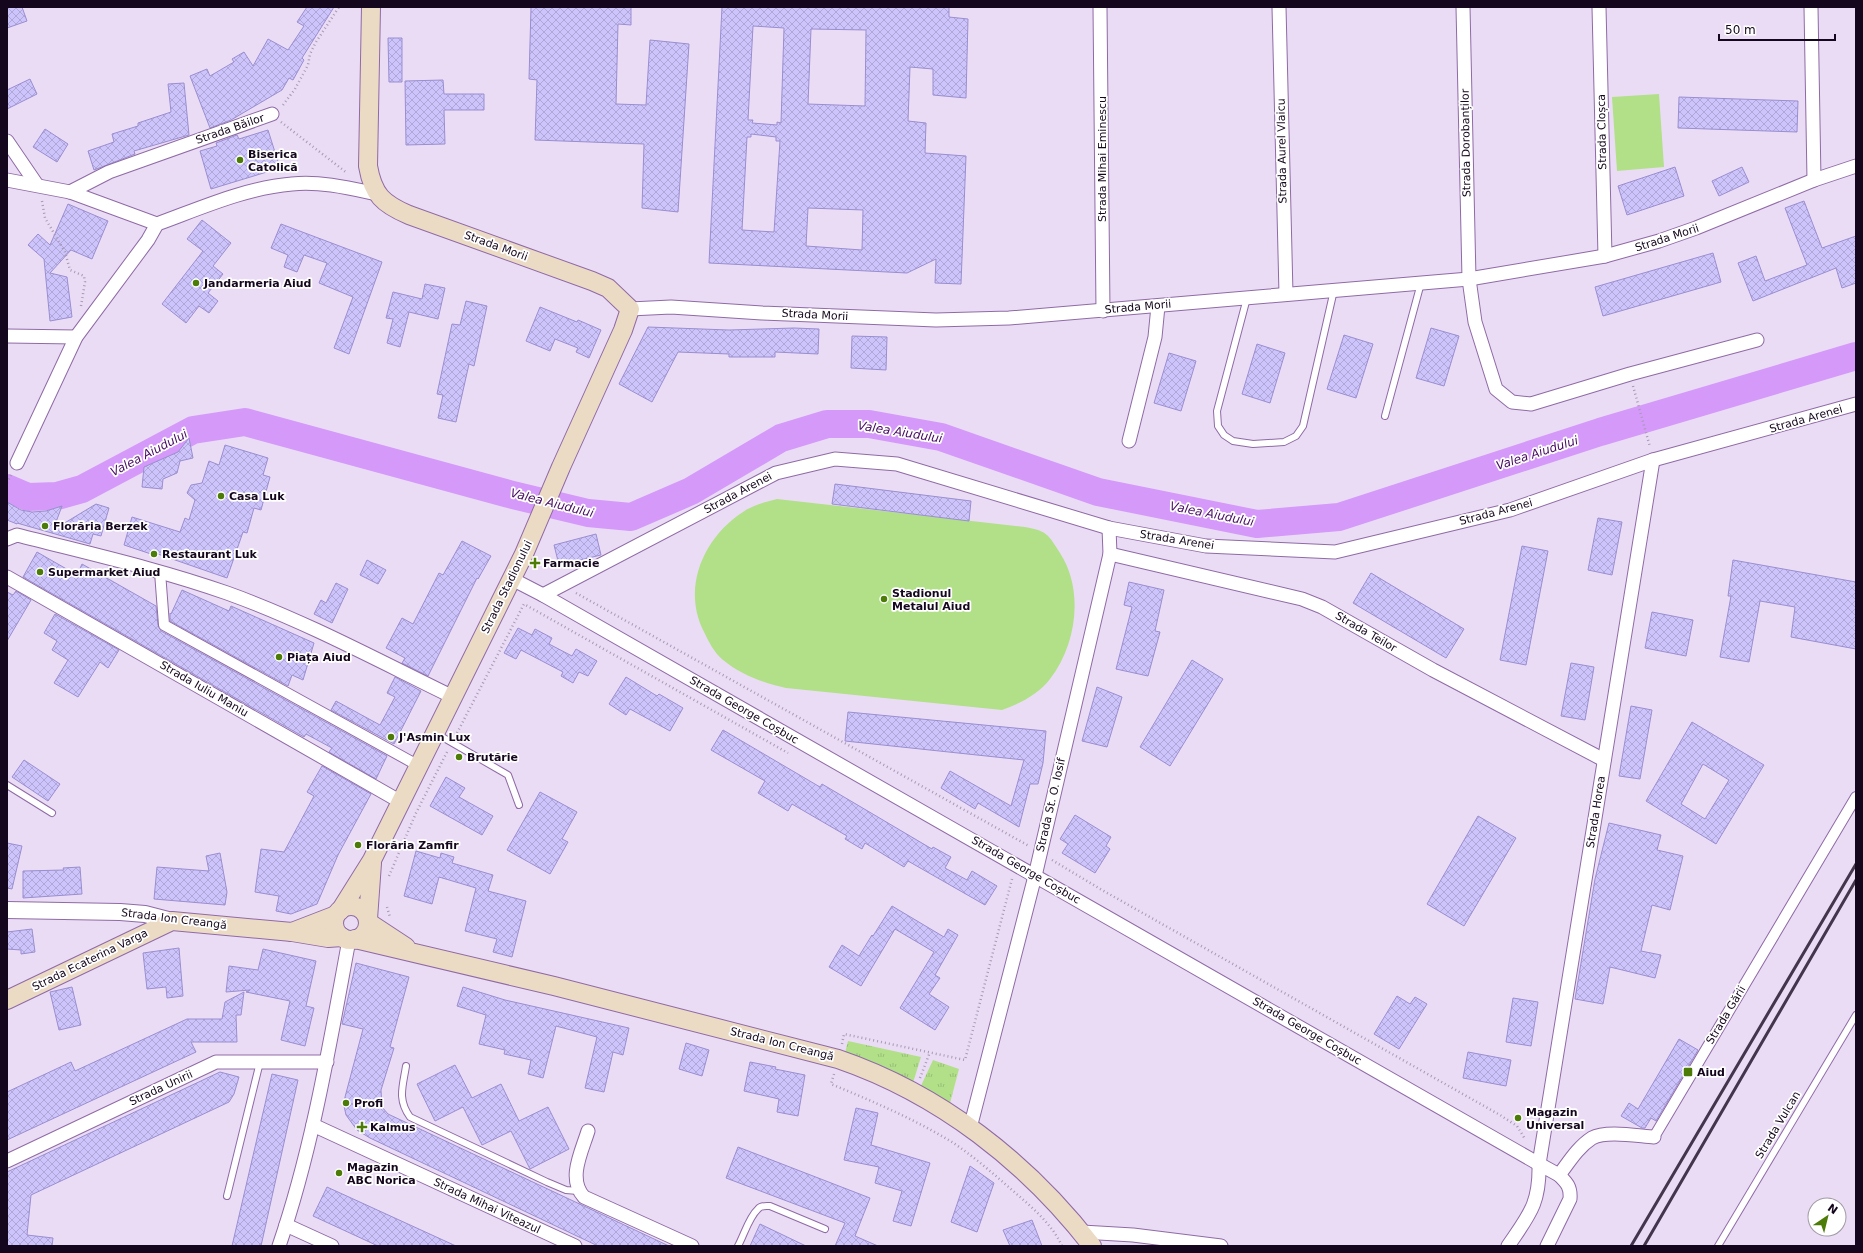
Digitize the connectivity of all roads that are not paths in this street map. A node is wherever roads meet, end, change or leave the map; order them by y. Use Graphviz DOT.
graph roads {
  1 [pos="371,7"];
  2 [pos="1100,7"];
  3 [pos="1279,7"];
  4 [pos="1463,7"];
  5 [pos="1599,7"];
  6 [pos="1811,7"];
  7 [pos="272,114"];
  8 [pos="7,141"];
  9 [pos="1856,166"];
  10 [pos="7,180"];
  11 [pos="1814,180"];
  12 [pos="37,185"];
  13 [pos="70,192"];
  14 [pos="377,194"];
  15 [pos="157,224"];
  16 [pos="1605,256"];
  17 [pos="1469,278"];
  18 [pos="1421,283"];
  19 [pos="1334,290"];
  20 [pos="1286,294"];
  21 [pos="1247,298"];
  22 [pos="1158,306"];
  23 [pos="630,309"];
  24 [pos="1103,310"];
  25 [pos="7,336"];
  26 [pos="76,337"];
  27 [pos="1757,340"];
  28 [pos="1856,404"];
  29 [pos="1385,416"];
  30 [pos="1129,441"];
  31 [pos="1653,460"];
  32 [pos="17,463"];
  33 [pos="1109,528"];
  34 [pos="7,539"];
  35 [pos="1110,554"];
  36 [pos="160,572"];
  37 [pos="7,577"];
  38 [pos="512,579"];
  39 [pos="543,595"];
  40 [pos="453,697"];
  41 [pos="435,733"];
  42 [pos="1604,760"];
  43 [pos="419,766"];
  44 [pos="7,784"];
  45 [pos="1856,797"];
  46 [pos="401,802"];
  47 [pos="519,805"];
  48 [pos="52,813"];
  49 [pos="372,860"];
  50 [pos="1035,876"];
  51 [pos="7,910"];
  52 [pos="338,913"];
  53 [pos="172,921"];
  54 [pos="368,921"];
  55 [pos="292,932"];
  56 [pos="349,939"];
  57 [pos="415,953"];
  58 [pos="7,1000"];
  59 [pos="1856,1015"];
  60 [pos="260,1061"];
  61 [pos="327,1062"];
  62 [pos="406,1066"];
  63 [pos="313,1125"];
  64 [pos="970,1128"];
  65 [pos="588,1131"];
  66 [pos="1654,1137"];
  67 [pos="7,1161"];
  68 [pos="1539,1164"];
  69 [pos="1559,1175"];
  70 [pos="578,1191"];
  71 [pos="227,1196"];
  72 [pos="286,1225"];
  73 [pos="825,1229"];
  74 [pos="1087,1239"];
  75 [pos="279,1246"];
  76 [pos="332,1246"];
  77 [pos="574,1246"];
  78 [pos="692,1246"];
  79 [pos="738,1246"];
  80 [pos="1221,1246"];
  81 [pos="1508,1246"];
  82 [pos="1548,1246"];
  83 [pos="1718,1246"];
  1 -- 14 [label="main road, Strada Morii"];
  2 -- 24 [label="street, Strada Mihai Eminescu"];
  3 -- 20 [label="street, Strada Aurel Vlaicu"];
  4 -- 17 [label="street, Strada Dorobanților"];
  5 -- 16 [label="street, Strada Cloșca"];
  6 -- 11 [label="street"];
  7 -- 13 [label="street, Strada Băilor"];
  8 -- 12 [label="street"];
  9 -- 11 [label="street, Strada Morii"];
  10 -- 12 [label="street"];
  11 -- 16 [label="street, Strada Morii"];
  12 -- 13 [label="street"];
  13 -- 15 [label="street"];
  14 -- 15 [label="street"];
  14 -- 23 [label="main road, Strada Morii"];
  15 -- 26 [label="street"];
  16 -- 17 [label="street, Strada Morii"];
  17 -- 18 [label="street, Strada Morii"];
  17 -- 27 [label="street"];
  18 -- 19 [label="street, Strada Morii"];
  18 -- 29 [label="lane"];
  19 -- 20 [label="street, Strada Morii"];
  19 -- 21 [label="lane"];
  20 -- 21 [label="street, Strada Morii"];
  21 -- 22 [label="street, Strada Morii"];
  22 -- 24 [label="street, Strada Morii"];
  22 -- 30 [label="street"];
  23 -- 24 [label="street, Strada Morii"];
  23 -- 38 [label="main road, Strada Stadionului"];
  25 -- 26 [label="street"];
  26 -- 32 [label="street"];
  28 -- 31 [label="street, Strada Arenei"];
  31 -- 33 [label="street, Strada Arenei"];
  31 -- 42 [label="street, Strada Horea"];
  33 -- 35 [label="street, Strada St. O. Iosif"];
  33 -- 39 [label="street, Strada Arenei"];
  34 -- 36 [label="street"];
  35 -- 42 [label="street, Strada Teilor"];
  35 -- 50 [label="street, Strada St. O. Iosif"];
  36 -- 40 [label="street"];
  36 -- 43 [label="street"];
  37 -- 46 [label="street, Strada Iuliu Maniu"];
  38 -- 39 [label="street, Strada George Coșbuc"];
  38 -- 40 [label="main road, Strada Stadionului"];
  39 -- 50 [label="street, Strada George Coșbuc"];
  40 -- 41 [label="main road, Strada Stadionului"];
  41 -- 43 [label="main road, Strada Stadionului"];
  41 -- 47 [label="lane"];
  42 -- 68 [label="street, Strada Horea"];
  43 -- 46 [label="main road, Strada Stadionului"];
  44 -- 48 [label="lane"];
  45 -- 66 [label="street, Strada Gării"];
  46 -- 49 [label="main road, Strada Stadionului"];
  49 -- 52 [label="main road, Strada Stadionului"];
  49 -- 54 [label="main road, Strada Stadionului"];
  50 -- 64 [label="street, Strada St. O. Iosif"];
  50 -- 68 [label="street, Strada George Coșbuc"];
  51 -- 53 [label="street, Strada Ion Creangă"];
  52 -- 54 [label="main road"];
  52 -- 55 [label="main road, Strada Ion Creangă"];
  52 -- 56 [label="main road"];
  53 -- 55 [label="main road, Strada Ion Creangă"];
  53 -- 58 [label="main road, Strada Ecaterina Varga"];
  54 -- 56 [label="main road"];
  54 -- 57 [label="main road, Strada Ion Creangă"];
  55 -- 56 [label="main road, Strada Ion Creangă"];
  56 -- 57 [label="main road, Strada Ion Creangă"];
  56 -- 61 [label="street"];
  57 -- 64 [label="main road, Strada Ion Creangă"];
  59 -- 83 [label="lane, Strada Vulcan"];
  60 -- 61 [label="street, Strada Unirii"];
  60 -- 67 [label="street, Strada Unirii"];
  60 -- 71 [label="lane"];
  61 -- 63 [label="street"];
  62 -- 70 [label="lane"];
  63 -- 72 [label="street"];
  63 -- 77 [label="street, Strada Mihai Viteazul"];
  64 -- 74 [label="main road, Strada Ion Creangă"];
  65 -- 70 [label="street"];
  66 -- 69 [label="street, Strada Gării"];
  68 -- 69 [label="street"];
  68 -- 81 [label="street"];
  69 -- 82 [label="street"];
  70 -- 78 [label="street"];
  72 -- 75 [label="street"];
  72 -- 76 [label="street"];
  73 -- 79 [label="lane"];
  74 -- 80 [label="street"];
}
